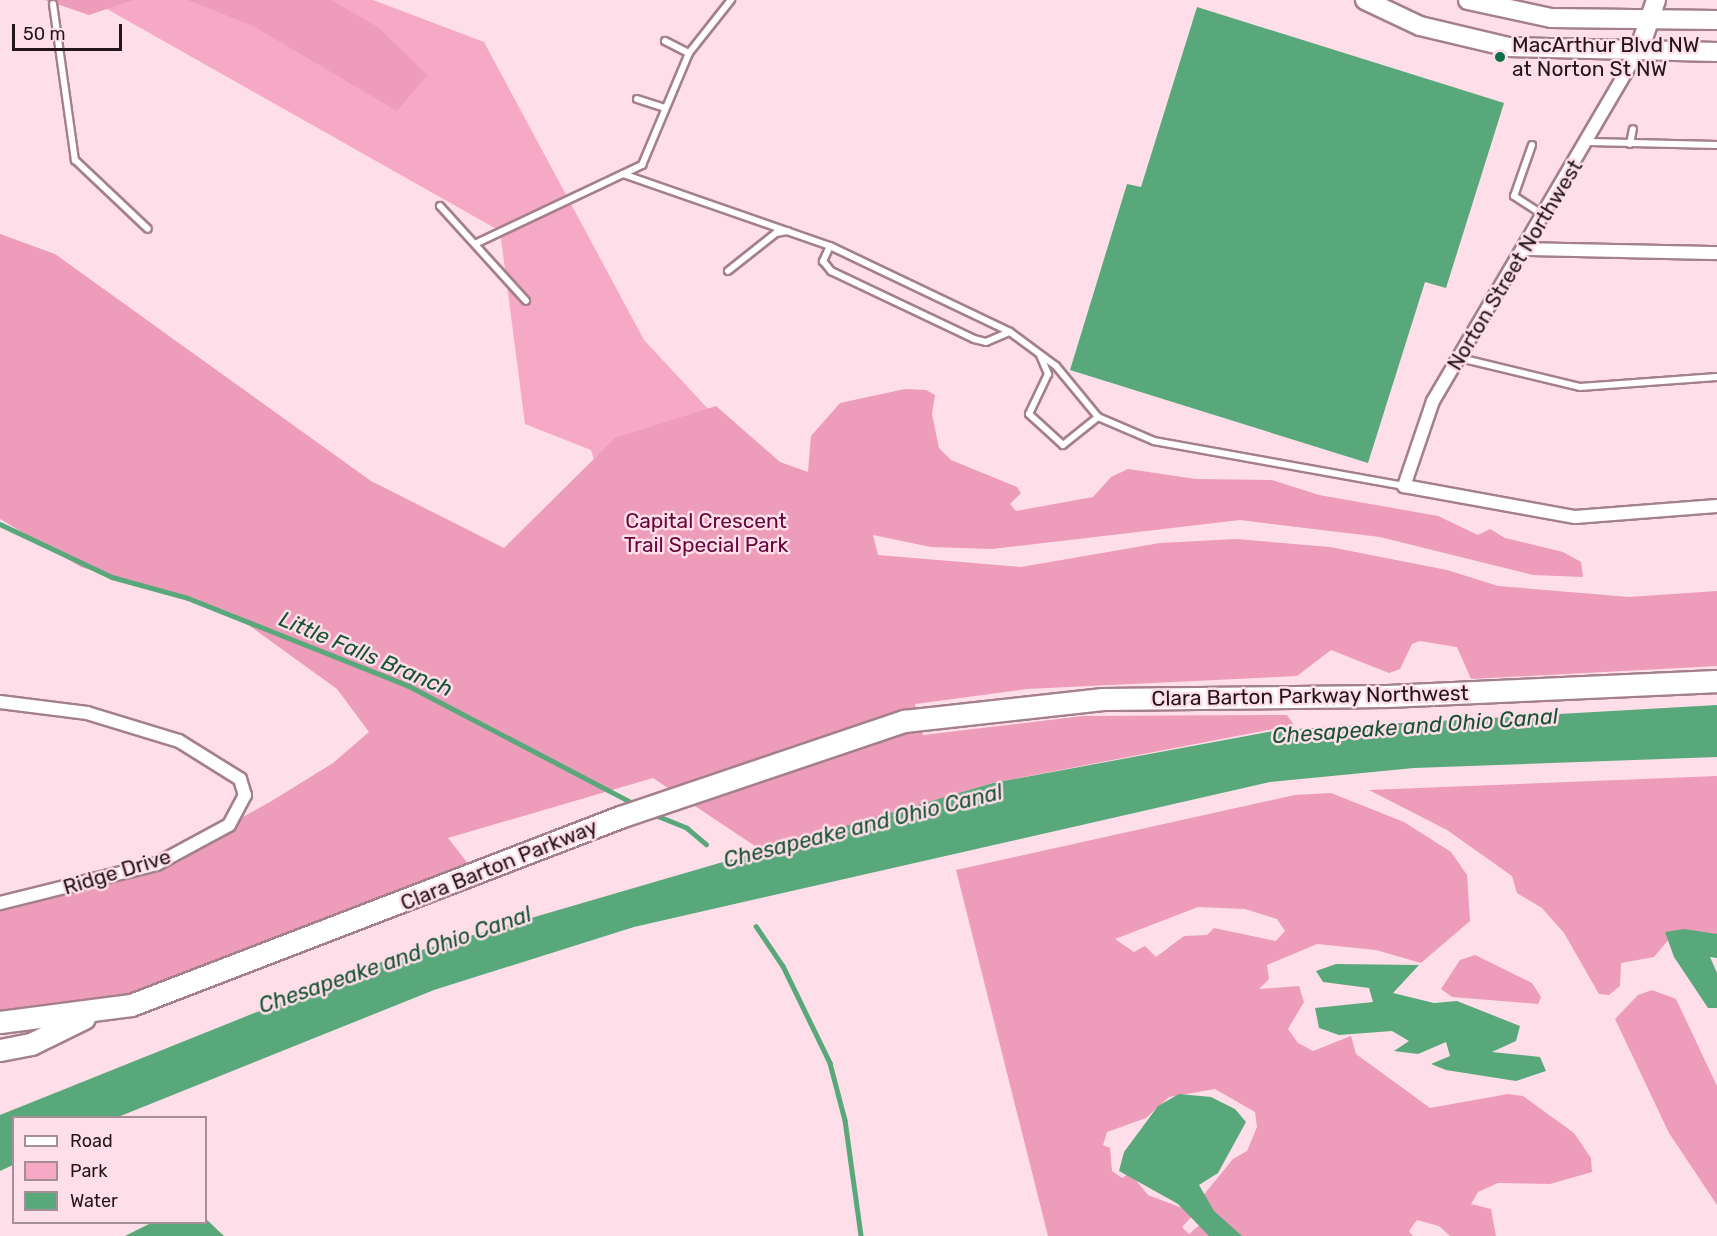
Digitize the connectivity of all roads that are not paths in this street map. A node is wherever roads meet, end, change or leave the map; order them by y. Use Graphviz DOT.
graph roads {
  1 [pos="731,0"];
  2 [pos="1365,0"];
  3 [pos="1468,0"];
  4 [pos="1656,0"];
  5 [pos="53,4"];
  6 [pos="1648,18"];
  7 [pos="1717,20"];
  8 [pos="665,41"];
  9 [pos="1639,50"];
  10 [pos="1717,52"];
  11 [pos="689,53"];
  12 [pos="637,99"];
  13 [pos="665,108"];
  14 [pos="1633,129"];
  15 [pos="1589,142"];
  16 [pos="1532,144"];
  17 [pos="1630,144"];
  18 [pos="1717,145"];
  19 [pos="623,174"];
  20 [pos="440,206"];
  21 [pos="1544,216"];
  22 [pos="148,229"];
  23 [pos="789,231"];
  24 [pos="477,243"];
  25 [pos="830,246"];
  26 [pos="1526,249"];
  27 [pos="1717,253"];
  28 [pos="728,272"];
  29 [pos="526,301"];
  30 [pos="1010,332"];
  31 [pos="1036,349"];
  32 [pos="1460,358"];
  33 [pos="1717,377"];
  34 [pos="1098,417"];
  35 [pos="1404,486"];
  36 [pos="1717,506"];
  37 [pos="1717,681"];
  38 [pos="0,702"];
  39 [pos="904,722"];
  40 [pos="0,903"];
  41 [pos="95,1013"];
  42 [pos="0,1022"];
  43 [pos="0,1050"];
  1 -- 11 [label="lane"];
  2 -- 9 [label="main road"];
  3 -- 6 [label="main road"];
  4 -- 6 [label="main road"];
  5 -- 22 [label="lane"];
  6 -- 7 [label="main road"];
  6 -- 9 [label="main road"];
  8 -- 11 [label="lane"];
  9 -- 10 [label="main road"];
  9 -- 15 [label="street, Norton Street Northwest"];
  11 -- 13 [label="lane"];
  12 -- 13 [label="lane"];
  13 -- 19 [label="lane"];
  14 -- 17 [label="lane"];
  15 -- 17 [label="lane"];
  15 -- 21 [label="street, Norton Street Northwest"];
  16 -- 21 [label="lane"];
  17 -- 18 [label="lane"];
  19 -- 23 [label="lane"];
  19 -- 24 [label="lane"];
  20 -- 24 [label="lane"];
  21 -- 26 [label="street, Norton Street Northwest"];
  23 -- 25 [label="lane"];
  23 -- 28 [label="lane"];
  24 -- 29 [label="lane"];
  25 -- 30 [label="lane"];
  25 -- 30 [label="lane"];
  26 -- 27 [label="street"];
  26 -- 32 [label="street, Norton Street Northwest"];
  30 -- 31 [label="lane"];
  31 -- 34 [label="lane"];
  31 -- 34 [label="lane"];
  32 -- 33 [label="lane"];
  32 -- 35 [label="street, Norton Street Northwest"];
  34 -- 35 [label="lane"];
  35 -- 36 [label="street"];
  37 -- 39 [label="highway, Clara Barton Parkway Northwest"];
  38 -- 40 [label="street, Ridge Drive"];
  39 -- 41 [label="highway, Clara Barton Parkway"];
  41 -- 42 [label="highway, Clara Barton Parkway"];
  41 -- 43 [label="highway, Clara Barton Parkway"];
}
